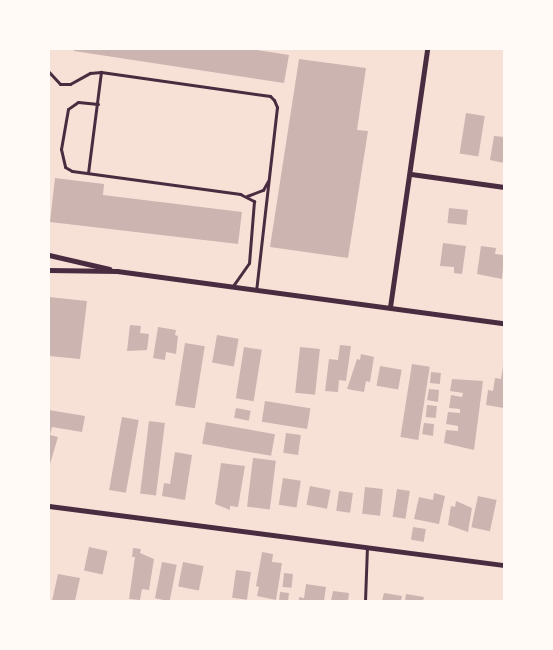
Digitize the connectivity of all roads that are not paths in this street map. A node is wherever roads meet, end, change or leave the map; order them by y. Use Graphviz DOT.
graph roads {
  1 [pos="428,49"];
  2 [pos="49,72"];
  3 [pos="102,72"];
  4 [pos="98,104"];
  5 [pos="88,173"];
  6 [pos="411,174"];
  7 [pos="269,181"];
  8 [pos="504,187"];
  9 [pos="247,196"];
  10 [pos="49,254"];
  11 [pos="49,270"];
  12 [pos="117,271"];
  13 [pos="232,286"];
  14 [pos="256,290"];
  15 [pos="390,308"];
  16 [pos="504,323"];
  17 [pos="49,506"];
  18 [pos="367,547"];
  19 [pos="504,565"];
  20 [pos="365,601"];
  1 -- 6 [label="street"];
  2 -- 3 [label="lane"];
  3 -- 4 [label="lane"];
  3 -- 7 [label="lane"];
  4 -- 5 [label="lane"];
  4 -- 5 [label="lane"];
  5 -- 9 [label="lane"];
  6 -- 8 [label="street"];
  6 -- 15 [label="street"];
  7 -- 9 [label="lane"];
  7 -- 14 [label="lane"];
  9 -- 13 [label="lane"];
  10 -- 12 [label="street"];
  11 -- 12 [label="street"];
  12 -- 13 [label="street"];
  13 -- 14 [label="street"];
  14 -- 15 [label="street"];
  15 -- 16 [label="street"];
  17 -- 18 [label="street"];
  18 -- 19 [label="street"];
  18 -- 20 [label="lane"];
}
